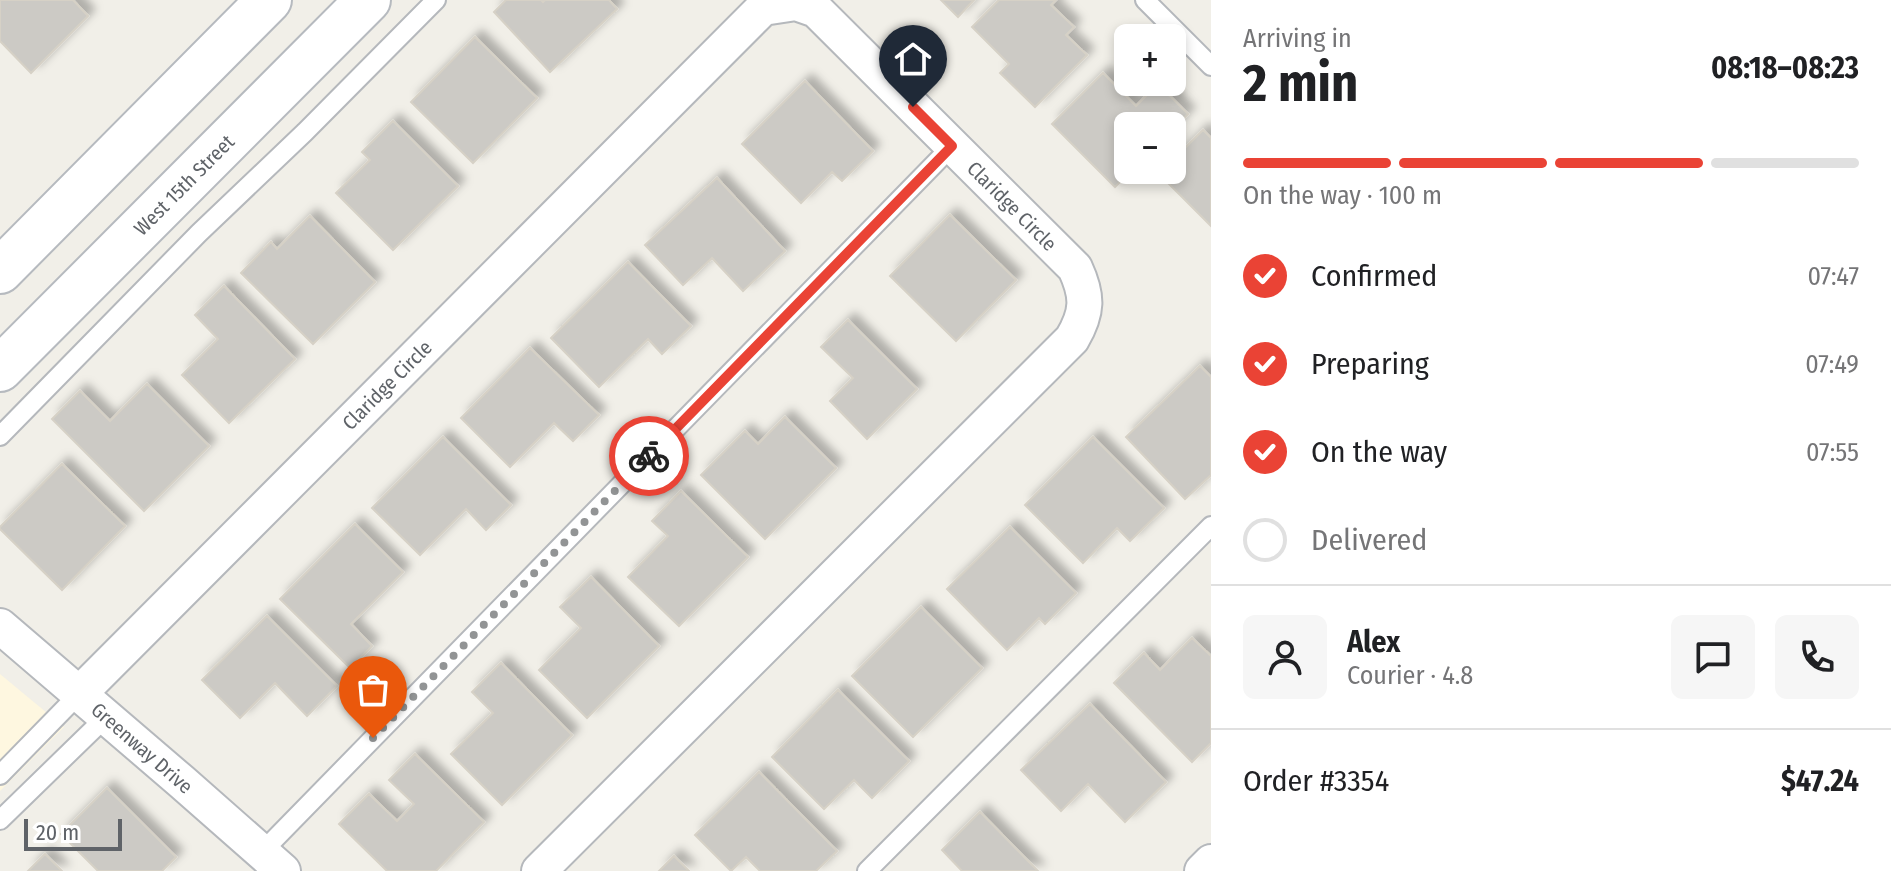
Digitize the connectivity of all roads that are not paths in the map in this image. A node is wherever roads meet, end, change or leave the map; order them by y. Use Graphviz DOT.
graph roads {
  1 [pos="269,0"];
  2 [pos="368,0"];
  3 [pos="436,0"];
  4 [pos="1145,0"];
  5 [pos="1211,66"];
  6 [pos="952,146"];
  7 [pos="0,271"];
  8 [pos="0,369"];
  9 [pos="0,436"];
  10 [pos="1211,526"];
  11 [pos="0,626"];
  12 [pos="79,694"];
  13 [pos="106,717"];
  14 [pos="0,775"];
  15 [pos="0,820"];
  16 [pos="1211,862"];
  17 [pos="276,866"];
  18 [pos="539,871"];
  19 [pos="867,871"];
  20 [pos="1202,871"];
  1 -- 7 [label="main road"];
  2 -- 8 [label="main road, West 15th Street"];
  3 -- 9 [label="lane"];
  4 -- 5 [label="lane"];
  6 -- 12 [label="street, Claridge Circle"];
  6 -- 17 [label="lane"];
  6 -- 18 [label="street, Claridge Circle"];
  10 -- 19 [label="lane"];
  11 -- 12 [label="street, Greenway Drive"];
  12 -- 13 [label="street, Greenway Drive"];
  12 -- 14 [label="lane"];
  13 -- 15 [label="lane"];
  13 -- 17 [label="street, Greenway Drive"];
  16 -- 20 [label="street"];
}
